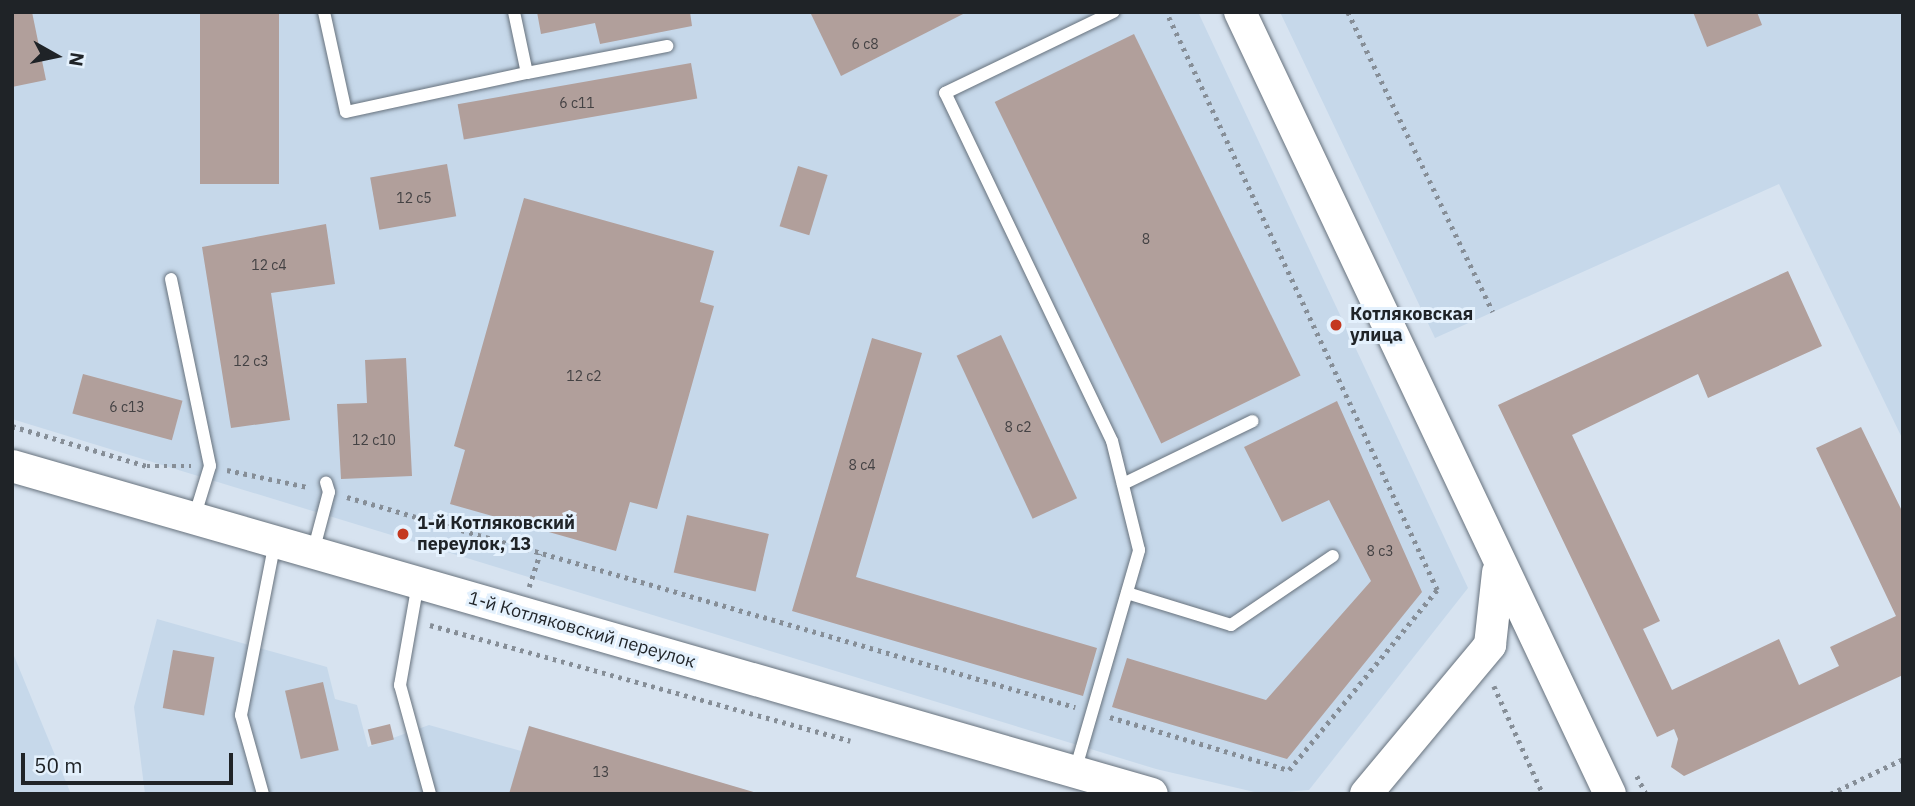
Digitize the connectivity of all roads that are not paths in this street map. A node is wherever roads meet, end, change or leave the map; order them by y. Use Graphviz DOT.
graph roads {
  1 [pos="324,12"];
  2 [pos="514,12"];
  3 [pos="1113,12"];
  4 [pos="1240,12"];
  5 [pos="667,46"];
  6 [pos="527,73"];
  7 [pos="171,279"];
  8 [pos="1254,421"];
  9 [pos="12,466"];
  10 [pos="1123,484"];
  11 [pos="328,487"];
  12 [pos="194,518"];
  13 [pos="275,541"];
  14 [pos="313,552"];
  15 [pos="1494,553"];
  16 [pos="1333,556"];
  17 [pos="418,582"];
  18 [pos="1127,593"];
  19 [pos="1074,772"];
  20 [pos="263,794"];
  21 [pos="430,794"];
  22 [pos="1152,794"];
  23 [pos="1366,794"];
  24 [pos="1610,794"];
  1 -- 6 [label="lane"];
  2 -- 6 [label="lane"];
  3 -- 10 [label="lane"];
  4 -- 15 [label="street"];
  5 -- 6 [label="lane"];
  7 -- 12 [label="lane"];
  8 -- 10 [label="lane"];
  9 -- 12 [label="street, 1-й Котляковский переулок"];
  10 -- 18 [label="lane"];
  11 -- 14 [label="lane"];
  12 -- 13 [label="street, 1-й Котляковский переулок"];
  13 -- 14 [label="street, 1-й Котляковский переулок"];
  13 -- 20 [label="lane"];
  14 -- 17 [label="street, 1-й Котляковский переулок"];
  15 -- 23 [label="street"];
  15 -- 24 [label="street"];
  16 -- 18 [label="lane"];
  17 -- 19 [label="street, 1-й Котляковский переулок"];
  17 -- 21 [label="lane"];
  18 -- 19 [label="lane"];
  19 -- 22 [label="street, 1-й Котляковский переулок"];
}
